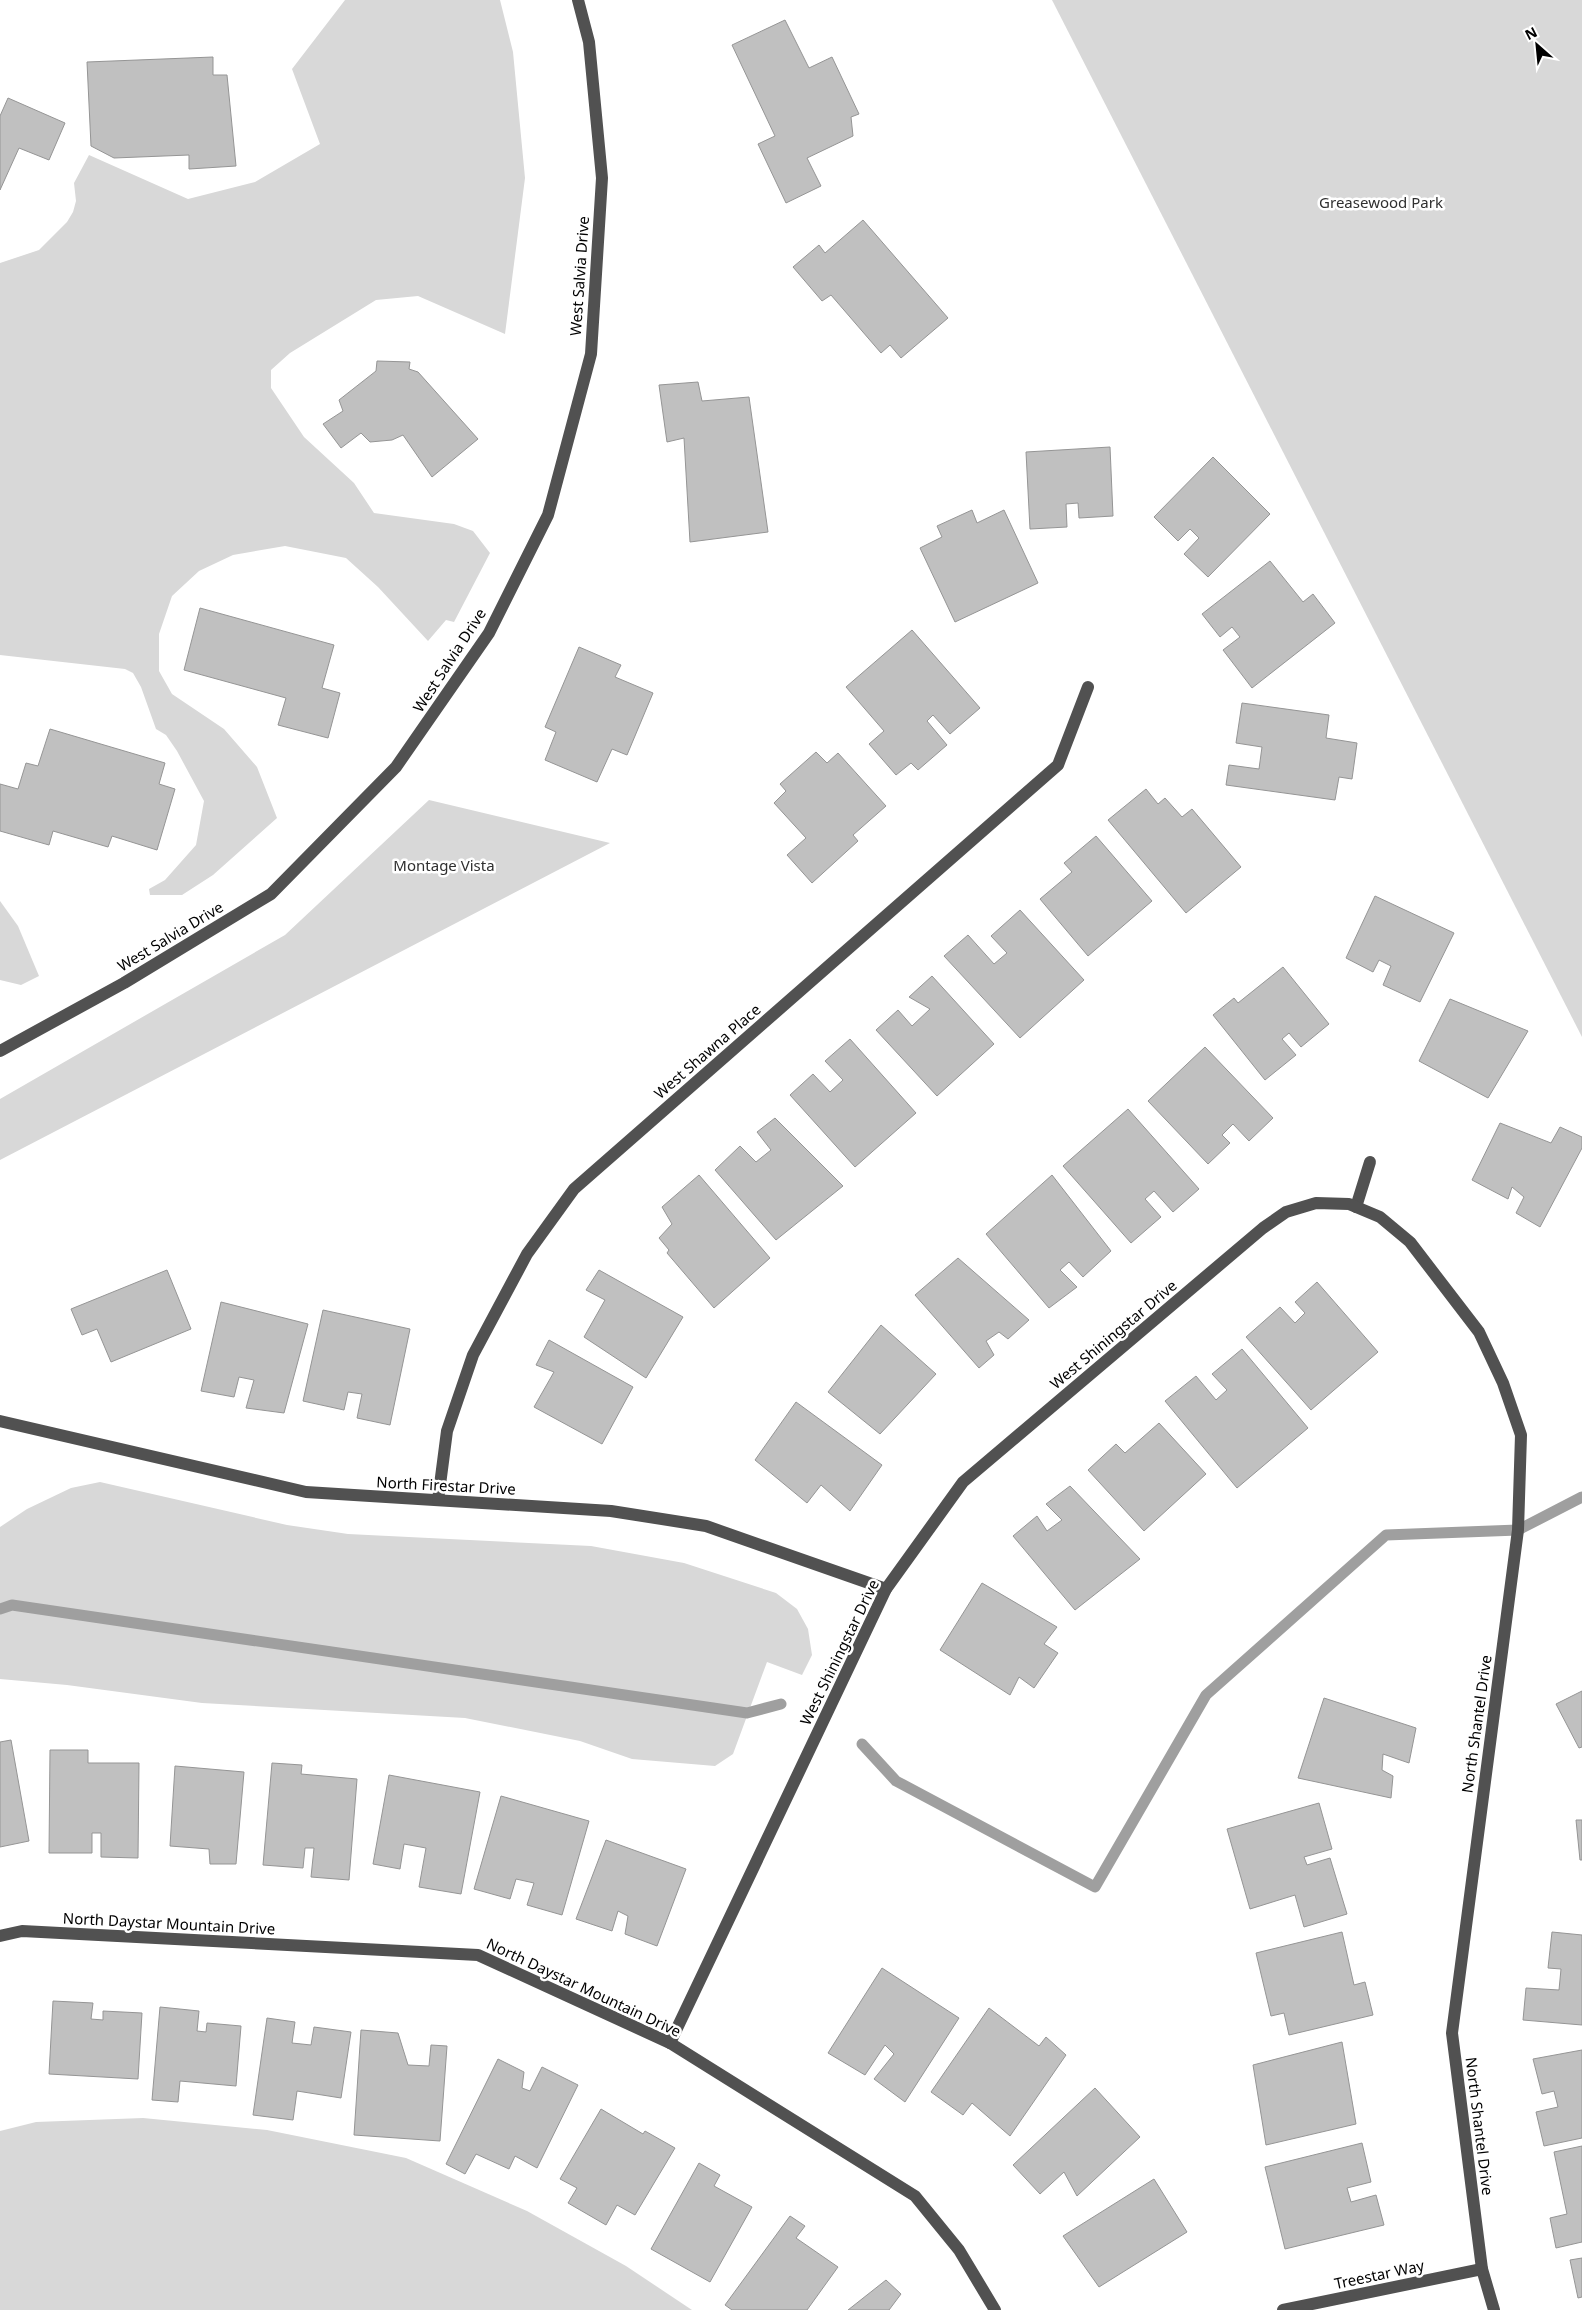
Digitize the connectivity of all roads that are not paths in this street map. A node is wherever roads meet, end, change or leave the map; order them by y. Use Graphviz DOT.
graph roads {
  1 [pos="578,0"];
  2 [pos="1088,687"];
  3 [pos="0,1051"];
  4 [pos="1370,1162"];
  5 [pos="1353,1205"];
  6 [pos="0,1421"];
  7 [pos="438,1500"];
  8 [pos="886,1589"];
  9 [pos="0,1936"];
  10 [pos="670,2043"];
  11 [pos="1482,2270"];
  12 [pos="995,2310"];
  13 [pos="1283,2310"];
  14 [pos="1494,2310"];
  1 -- 3 [label="street, West Salvia Drive"];
  2 -- 7 [label="street, West Shawna Place"];
  4 -- 5 [label="street"];
  5 -- 8 [label="street, West Shiningstar Drive"];
  5 -- 11 [label="street, North Shantel Drive"];
  6 -- 7 [label="street, North Firestar Drive"];
  7 -- 8 [label="street, North Firestar Drive"];
  8 -- 10 [label="street, West Shiningstar Drive"];
  9 -- 10 [label="street, North Daystar Mountain Drive"];
  10 -- 12 [label="street, North Daystar Mountain Drive"];
  11 -- 13 [label="street, Treestar Way"];
  11 -- 14 [label="street, North Shantel Drive"];
}
